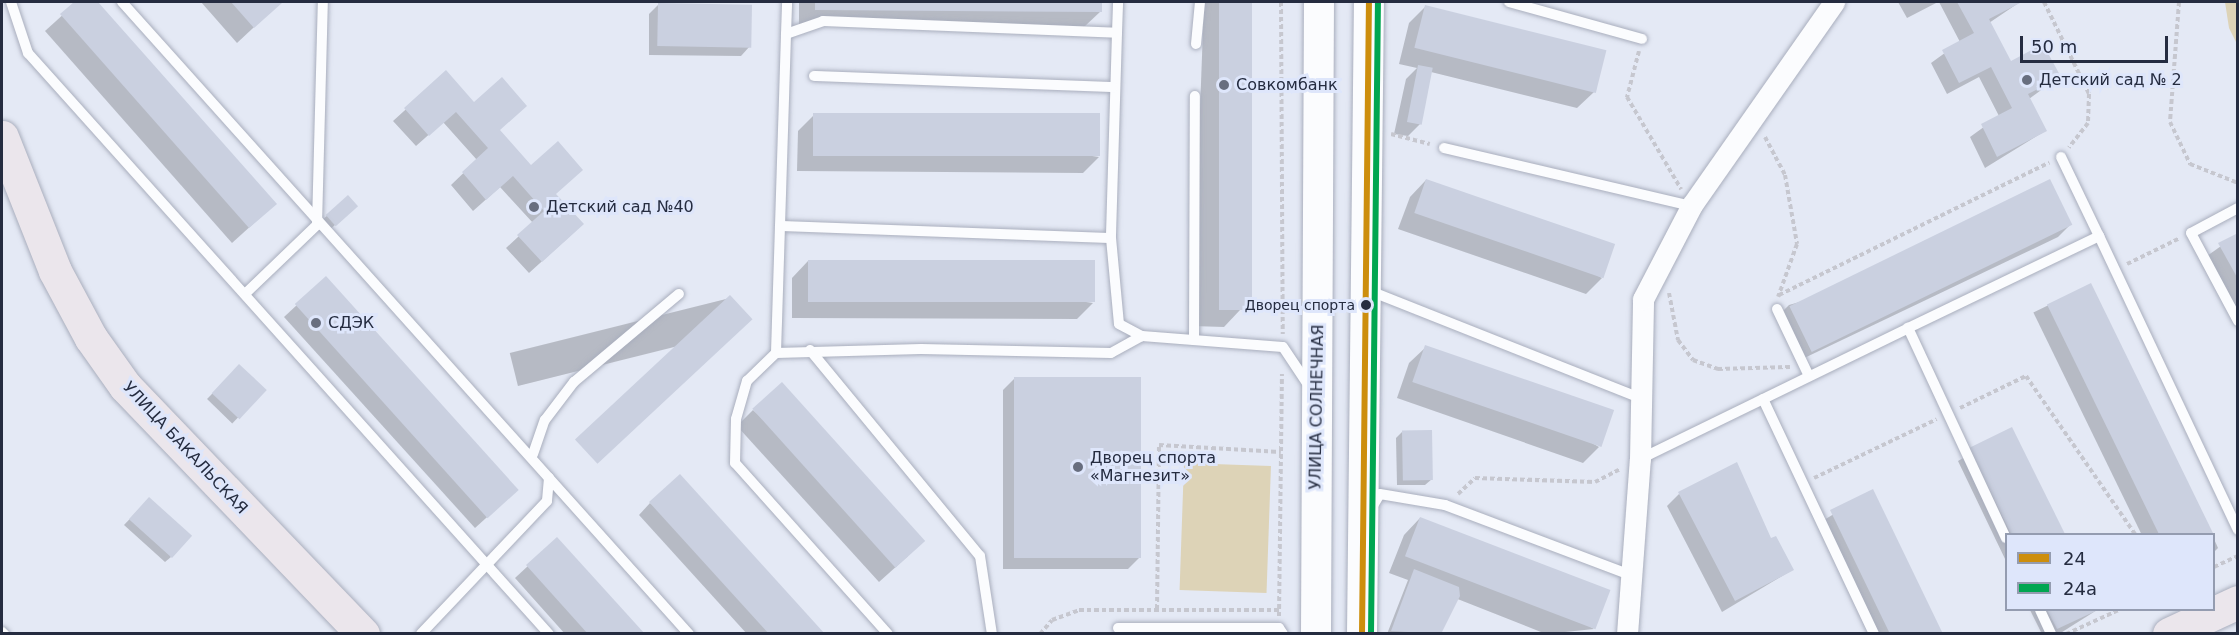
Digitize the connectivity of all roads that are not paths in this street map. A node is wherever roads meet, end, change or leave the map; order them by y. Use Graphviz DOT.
graph roads {
  1 [pos="11,2"];
  2 [pos="122,2"];
  3 [pos="323,2"];
  4 [pos="787,2"];
  5 [pos="1118,2"];
  6 [pos="1200,2"];
  7 [pos="1319,2"];
  8 [pos="1369,2"];
  9 [pos="1509,2"];
  10 [pos="1834,2"];
  11 [pos="1117,33"];
  12 [pos="786,34"];
  13 [pos="1642,39"];
  14 [pos="1196,44"];
  15 [pos="814,76"];
  16 [pos="1113,87"];
  17 [pos="1195,96"];
  18 [pos="2,137"];
  19 [pos="1444,148"];
  20 [pos="2061,157"];
  21 [pos="1692,206"];
  22 [pos="2238,208"];
  23 [pos="317,225"];
  24 [pos="780,226"];
  25 [pos="2099,236"];
  26 [pos="1111,238"];
  27 [pos="1366,289"];
  28 [pos="246,293"];
  29 [pos="679,294"];
  30 [pos="1777,309"];
  31 [pos="2238,321"];
  32 [pos="1908,328"];
  33 [pos="1142,336"];
  34 [pos="1194,340"];
  35 [pos="810,350"];
  36 [pos="776,352"];
  37 [pos="1809,376"];
  38 [pos="1318,399"];
  39 [pos="1643,399"];
  40 [pos="1763,399"];
  41 [pos="533,454"];
  42 [pos="1640,459"];
  43 [pos="549,478"];
  44 [pos="1363,521"];
  45 [pos="1316,522"];
  46 [pos="2238,530"];
  47 [pos="2005,534"];
  48 [pos="487,565"];
  49 [pos="1628,574"];
  50 [pos="2238,602"];
  51 [pos="2041,611"];
  52 [pos="1118,628"];
  53 [pos="363,633"];
  54 [pos="421,633"];
  55 [pos="549,633"];
  56 [pos="689,633"];
  57 [pos="888,633"];
  58 [pos="992,633"];
  59 [pos="1283,633"];
  60 [pos="1316,633"];
  61 [pos="1362,633"];
  62 [pos="1627,633"];
  63 [pos="1874,633"];
  64 [pos="2051,633"];
  65 [pos="2169,633"];
  1 -- 28 [label="lane"];
  2 -- 23 [label="lane"];
  3 -- 23 [label="lane"];
  4 -- 12 [label="lane"];
  5 -- 11 [label="lane"];
  6 -- 14 [label="lane"];
  7 -- 38 [label="main road, УЛИЦА СОЛНЕЧНАЯ"];
  8 -- 27 [label="main road"];
  9 -- 13 [label="lane"];
  10 -- 21 [label="street"];
  11 -- 12 [label="lane"];
  11 -- 16 [label="lane"];
  12 -- 24 [label="lane"];
  15 -- 16 [label="lane"];
  16 -- 26 [label="lane"];
  17 -- 34 [label="lane"];
  18 -- 53 [label="main road, УЛИЦА БАКАЛЬСКАЯ"];
  19 -- 21 [label="lane"];
  20 -- 25 [label="lane"];
  21 -- 39 [label="street"];
  22 -- 31 [label="lane"];
  23 -- 28 [label="lane"];
  23 -- 41 [label="lane"];
  24 -- 26 [label="lane"];
  24 -- 36 [label="lane"];
  25 -- 32 [label="lane"];
  25 -- 46 [label="lane"];
  26 -- 33 [label="lane"];
  27 -- 39 [label="lane"];
  27 -- 44 [label="main road"];
  28 -- 48 [label="lane"];
  29 -- 41 [label="lane"];
  30 -- 37 [label="lane"];
  32 -- 37 [label="lane"];
  32 -- 47 [label="lane"];
  33 -- 34 [label="lane"];
  33 -- 35 [label="lane"];
  34 -- 38 [label="lane"];
  35 -- 36 [label="lane"];
  35 -- 58 [label="lane"];
  36 -- 57 [label="lane"];
  37 -- 40 [label="lane"];
  38 -- 45 [label="main road, УЛИЦА СОЛНЕЧНАЯ"];
  39 -- 42 [label="street"];
  40 -- 42 [label="lane"];
  40 -- 63 [label="lane"];
  41 -- 43 [label="lane"];
  42 -- 49 [label="street"];
  43 -- 48 [label="lane"];
  43 -- 56 [label="lane"];
  44 -- 45 [label="main road"];
  44 -- 49 [label="lane"];
  44 -- 61 [label="main road"];
  45 -- 60 [label="main road, УЛИЦА СОЛНЕЧНАЯ"];
  48 -- 54 [label="lane"];
  48 -- 55 [label="lane"];
  49 -- 62 [label="street"];
  50 -- 65 [label="main road"];
  51 -- 64 [label="lane"];
  52 -- 59 [label="lane"];
}
